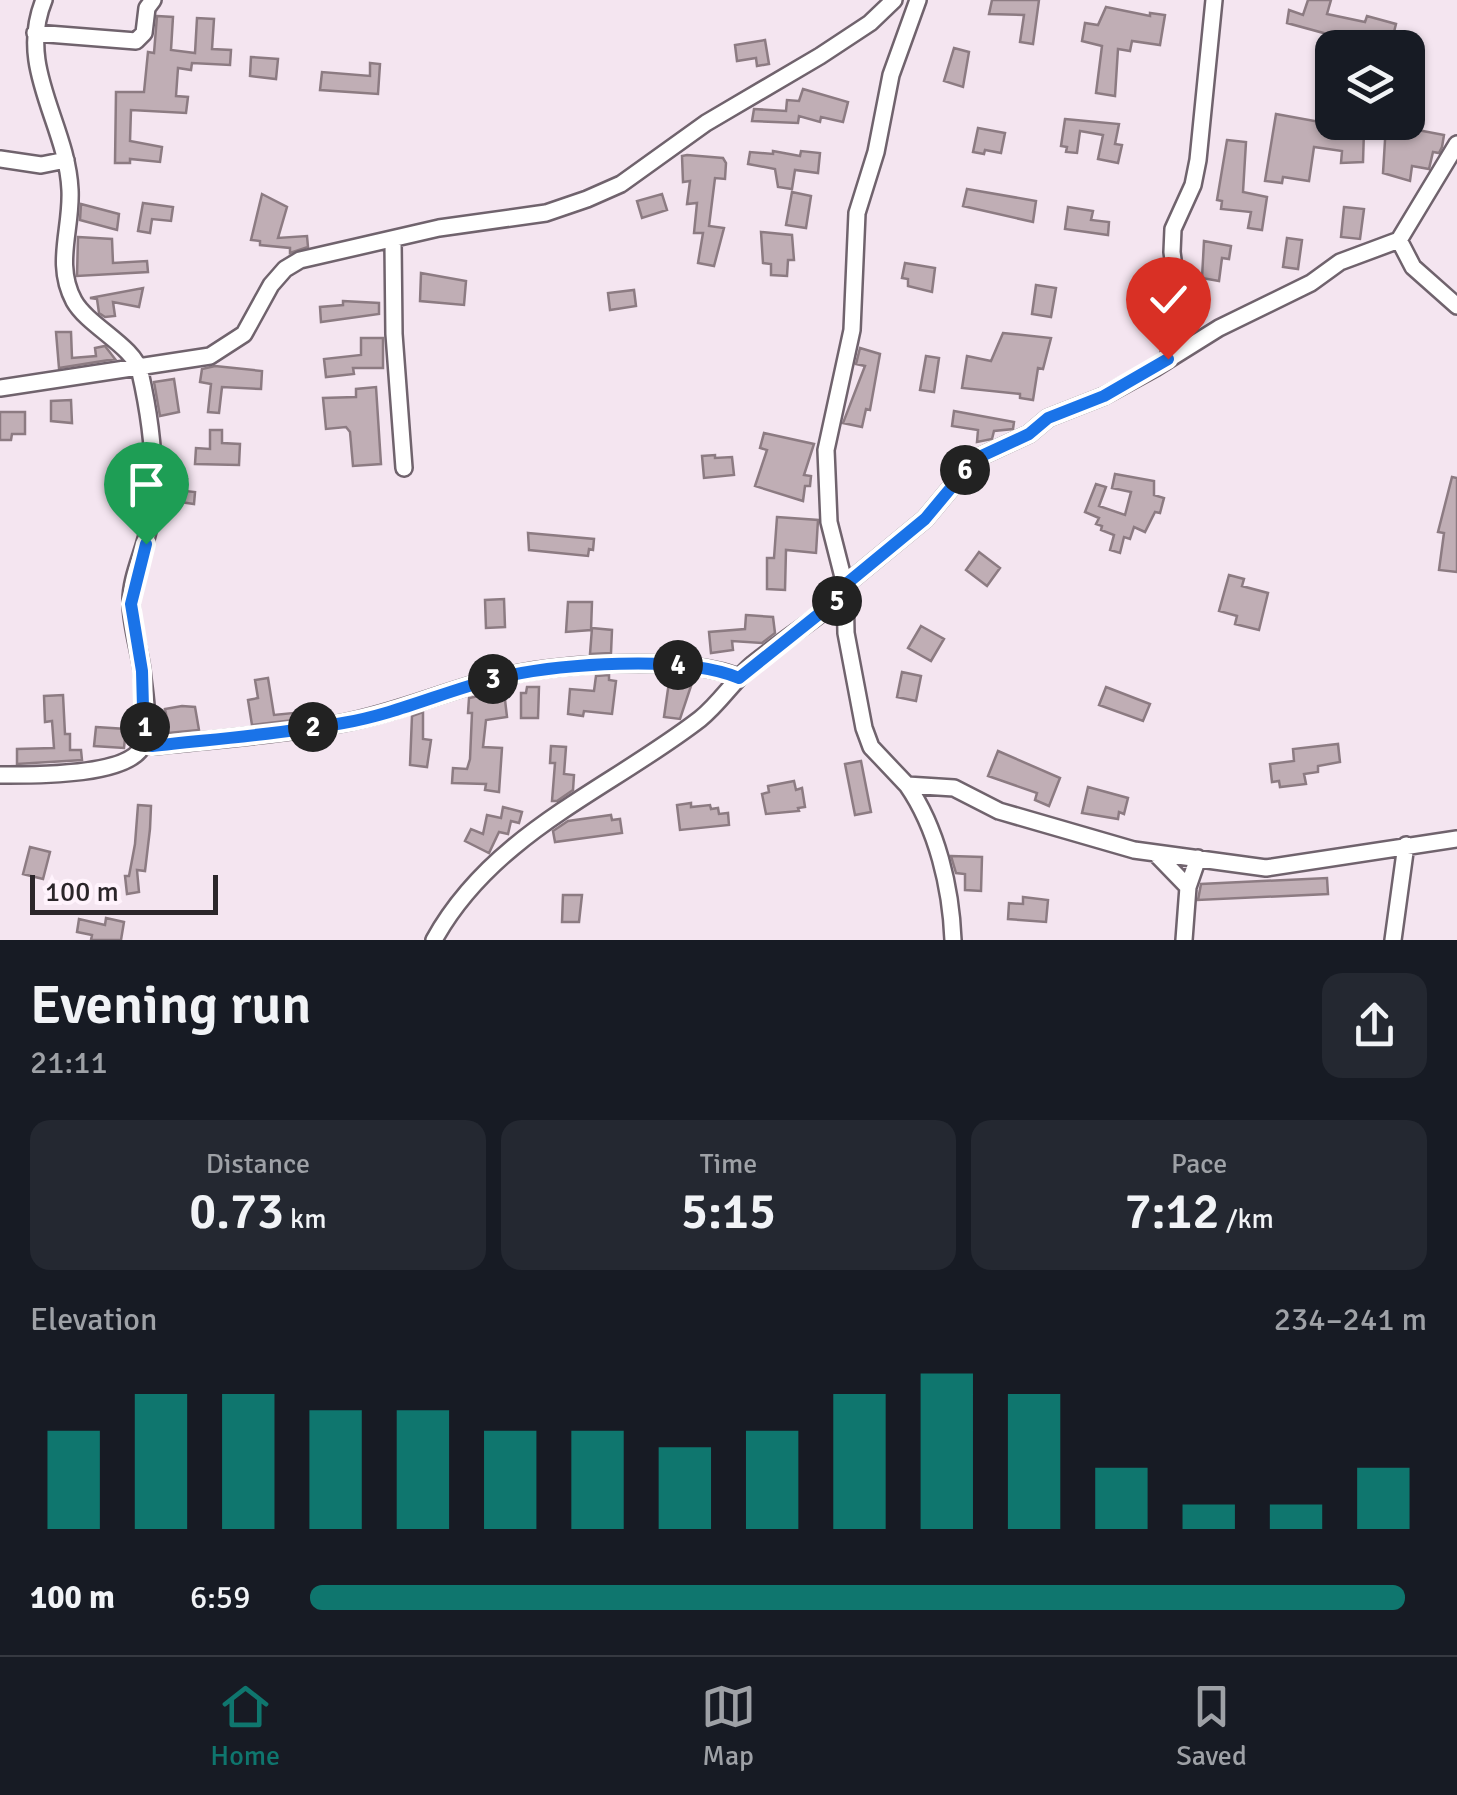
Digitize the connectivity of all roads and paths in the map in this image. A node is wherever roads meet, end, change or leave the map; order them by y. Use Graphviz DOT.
graph roads {
  1 [pos="44,0"];
  2 [pos="152,0"];
  3 [pos="894,0"];
  4 [pos="918,0"];
  5 [pos="1214,0"];
  6 [pos="35,33"];
  7 [pos="1457,144"];
  8 [pos="0,159"];
  9 [pos="66,160"];
  10 [pos="1398,240"];
  11 [pos="393,242"];
  12 [pos="1457,306"];
  13 [pos="1168,359"];
  14 [pos="140,366"];
  15 [pos="0,388"];
  16 [pos="404,468"];
  17 [pos="844,590"];
  18 [pos="739,678"];
  19 [pos="144,744"];
  20 [pos="0,775"];
  21 [pos="907,785"];
  22 [pos="1457,839"];
  23 [pos="1406,845"];
  24 [pos="1156,854"];
  25 [pos="1198,858"];
  26 [pos="1188,888"];
  27 [pos="434,940"];
  28 [pos="953,940"];
  29 [pos="1184,940"];
  30 [pos="1393,940"];
  1 -- 6 [label="street"];
  2 -- 6 [label="street"];
  3 -- 11 [label="street"];
  4 -- 17 [label="street"];
  5 -- 13 [label="street"];
  6 -- 9 [label="street"];
  7 -- 10 [label="street"];
  8 -- 9 [label="street"];
  9 -- 14 [label="street"];
  10 -- 12 [label="street"];
  10 -- 13 [label="street"];
  11 -- 14 [label="street"];
  11 -- 16 [label="street"];
  13 -- 17 [label="street"];
  14 -- 15 [label="street"];
  14 -- 19 [label="street"];
  17 -- 18 [label="street"];
  17 -- 21 [label="street"];
  18 -- 19 [label="street"];
  18 -- 27 [label="street"];
  19 -- 20 [label="street"];
  21 -- 24 [label="street"];
  21 -- 28 [label="street"];
  22 -- 23 [label="street"];
  23 -- 25 [label="street"];
  23 -- 30 [label="street"];
  24 -- 25 [label="street"];
  24 -- 26 [label="street"];
  25 -- 26 [label="street"];
  26 -- 29 [label="street"];
}
